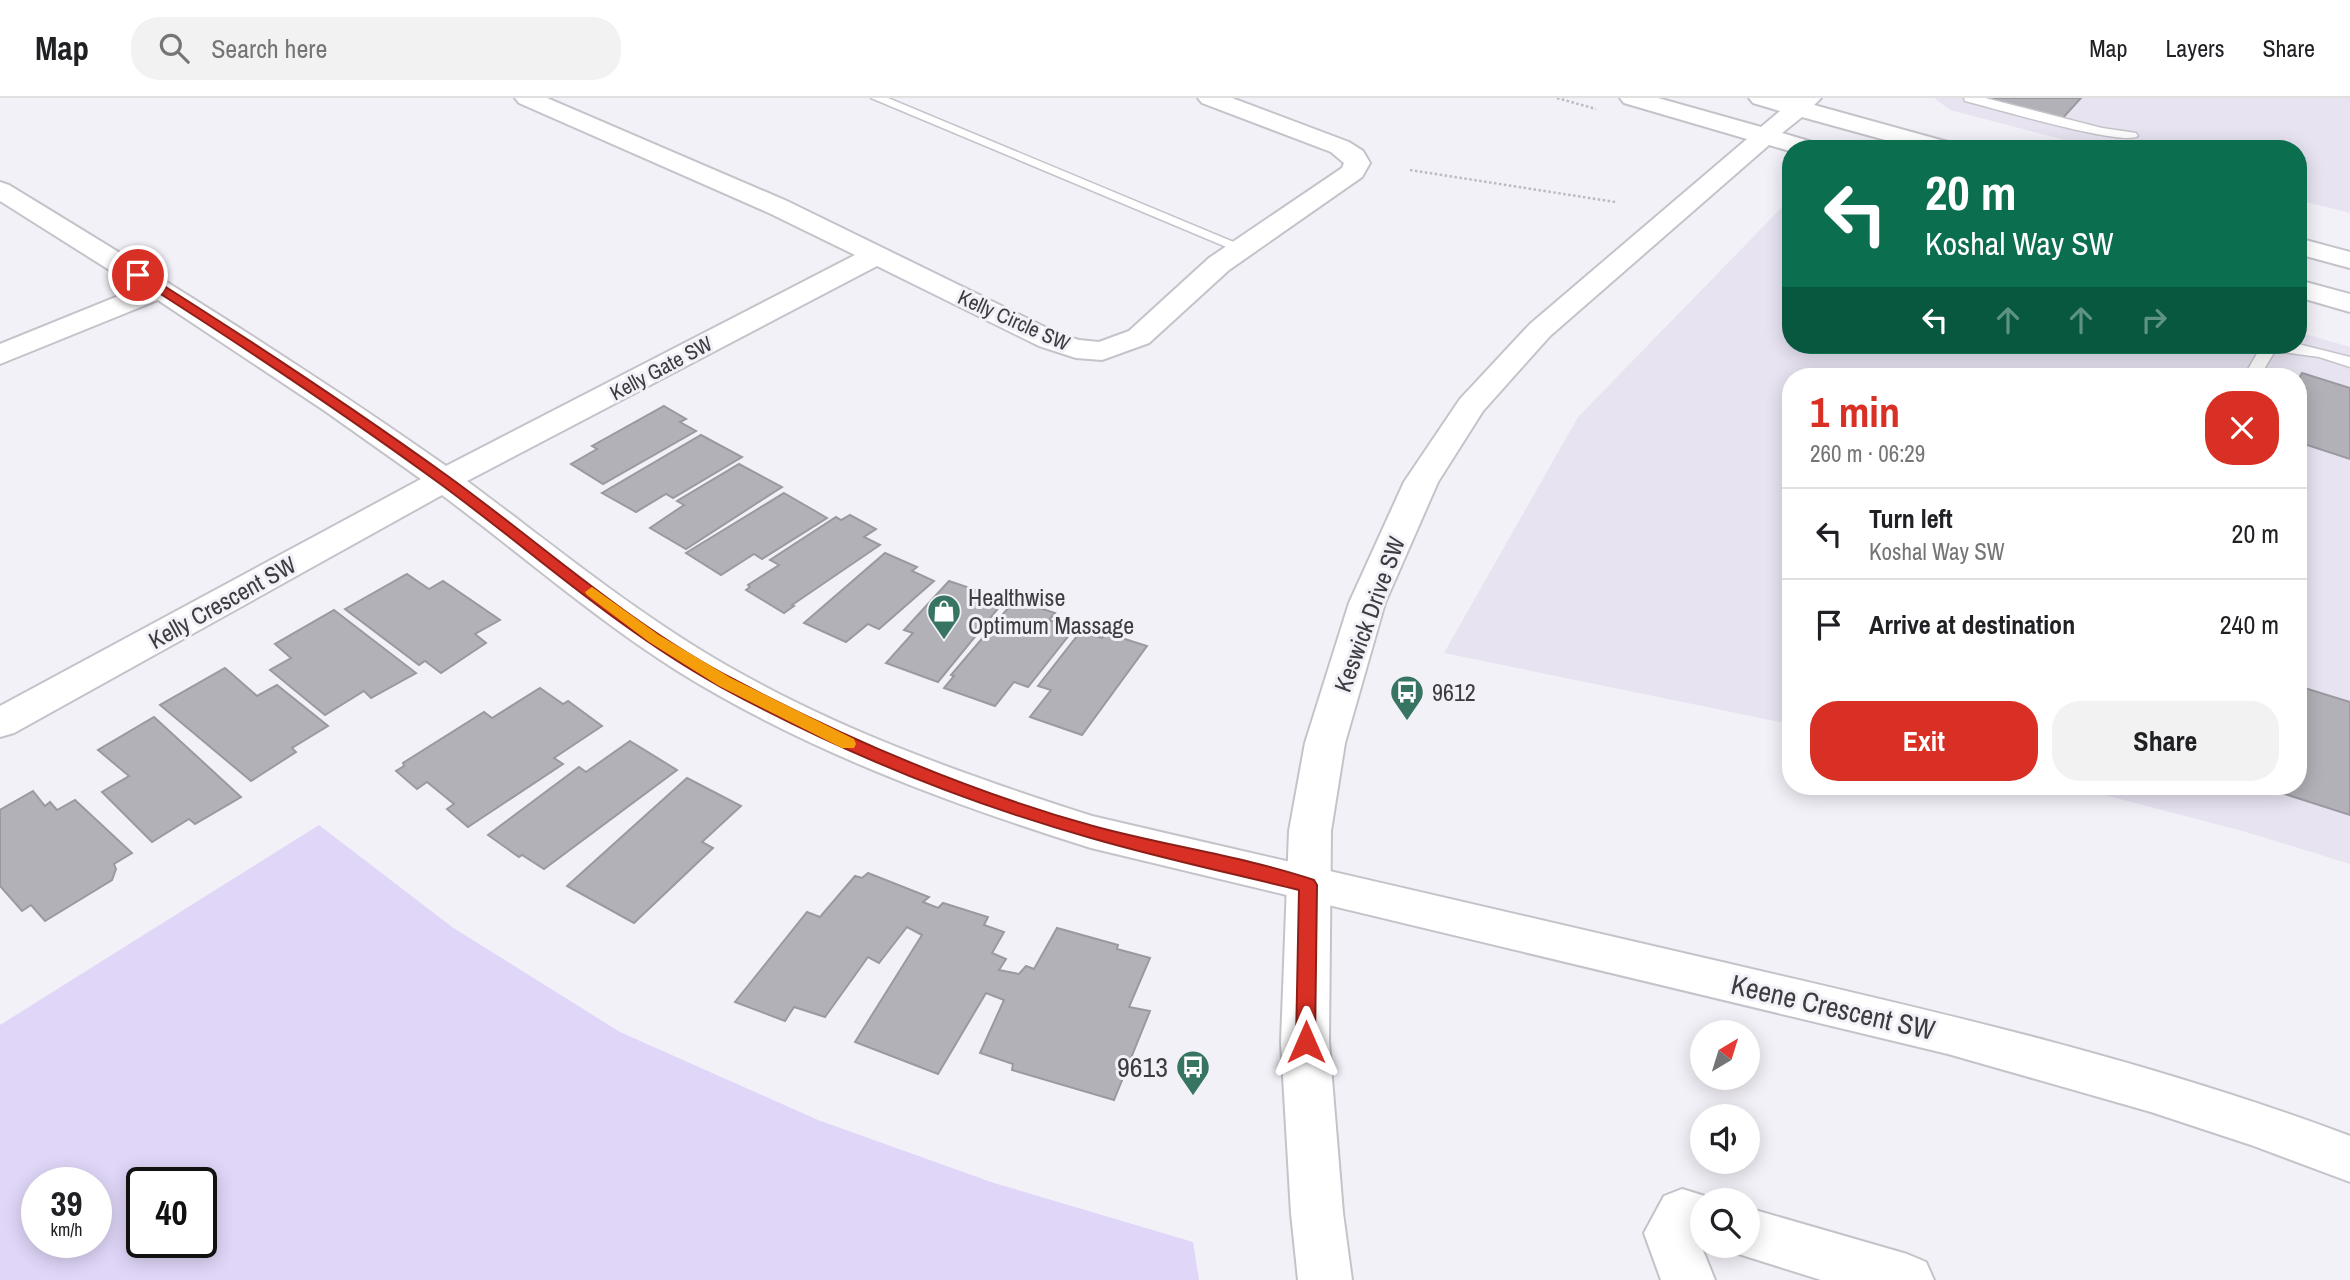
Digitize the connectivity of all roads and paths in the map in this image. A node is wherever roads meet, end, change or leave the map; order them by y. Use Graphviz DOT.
graph roads {
  1 [pos="527,98"];
  2 [pos="877,98"];
  3 [pos="1210,98"];
  4 [pos="1632,98"];
  5 [pos="1761,98"];
  6 [pos="1970,98"];
  7 [pos="1803,103"];
  8 [pos="1765,136"];
  9 [pos="2132,136"];
  10 [pos="1918,140"];
  11 [pos="1782,141"];
  12 [pos="1410,170"];
  13 [pos="0,190"];
  14 [pos="1615,202"];
  15 [pos="1241,247"];
  16 [pos="2307,248"];
  17 [pos="877,255"];
  18 [pos="2350,260"];
  19 [pos="2307,287"];
  20 [pos="161,289"];
  21 [pos="2307,289"];
  22 [pos="2350,294"];
  23 [pos="2350,303"];
  24 [pos="2307,351"];
  25 [pos="0,355"];
  26 [pos="2350,362"];
  27 [pos="444,480"];
  28 [pos="0,723"];
  29 [pos="1308,885"];
  30 [pos="2350,1159"];
  31 [pos="1690,1215"];
  32 [pos="1760,1237"];
  33 [pos="1325,1280"];
  34 [pos="1688,1280"];
  35 [pos="1907,1280"];
  1 -- 17 [label="street, Kelly Circle SW"];
  2 -- 15 [label="lane"];
  3 -- 15 [label="street, Kelly Circle SW"];
  4 -- 8 [label="street"];
  5 -- 7 [label="street"];
  6 -- 9 [label="lane"];
  7 -- 8 [label="street, Keswick Drive SW"];
  7 -- 10 [label="street"];
  8 -- 11 [label="street"];
  8 -- 29 [label="street, Keswick Drive SW"];
  12 -- 14 [label="path"];
  13 -- 20 [label="street, Keene Crescent SW"];
  15 -- 17 [label="street, Kelly Circle SW"];
  16 -- 18 [label="street"];
  17 -- 27 [label="street, Kelly Gate SW"];
  19 -- 22 [label="lane"];
  20 -- 25 [label="street"];
  20 -- 27 [label="street, Keene Crescent SW"];
  21 -- 23 [label="street"];
  24 -- 26 [label="lane"];
  27 -- 28 [label="street, Kelly Crescent SW"];
  27 -- 29 [label="street, Keene Crescent SW"];
  29 -- 30 [label="street, Keene Crescent SW"];
  29 -- 33 [label="street, Keswick Drive SW"];
  31 -- 34 [label="street"];
  32 -- 35 [label="street"];
}
